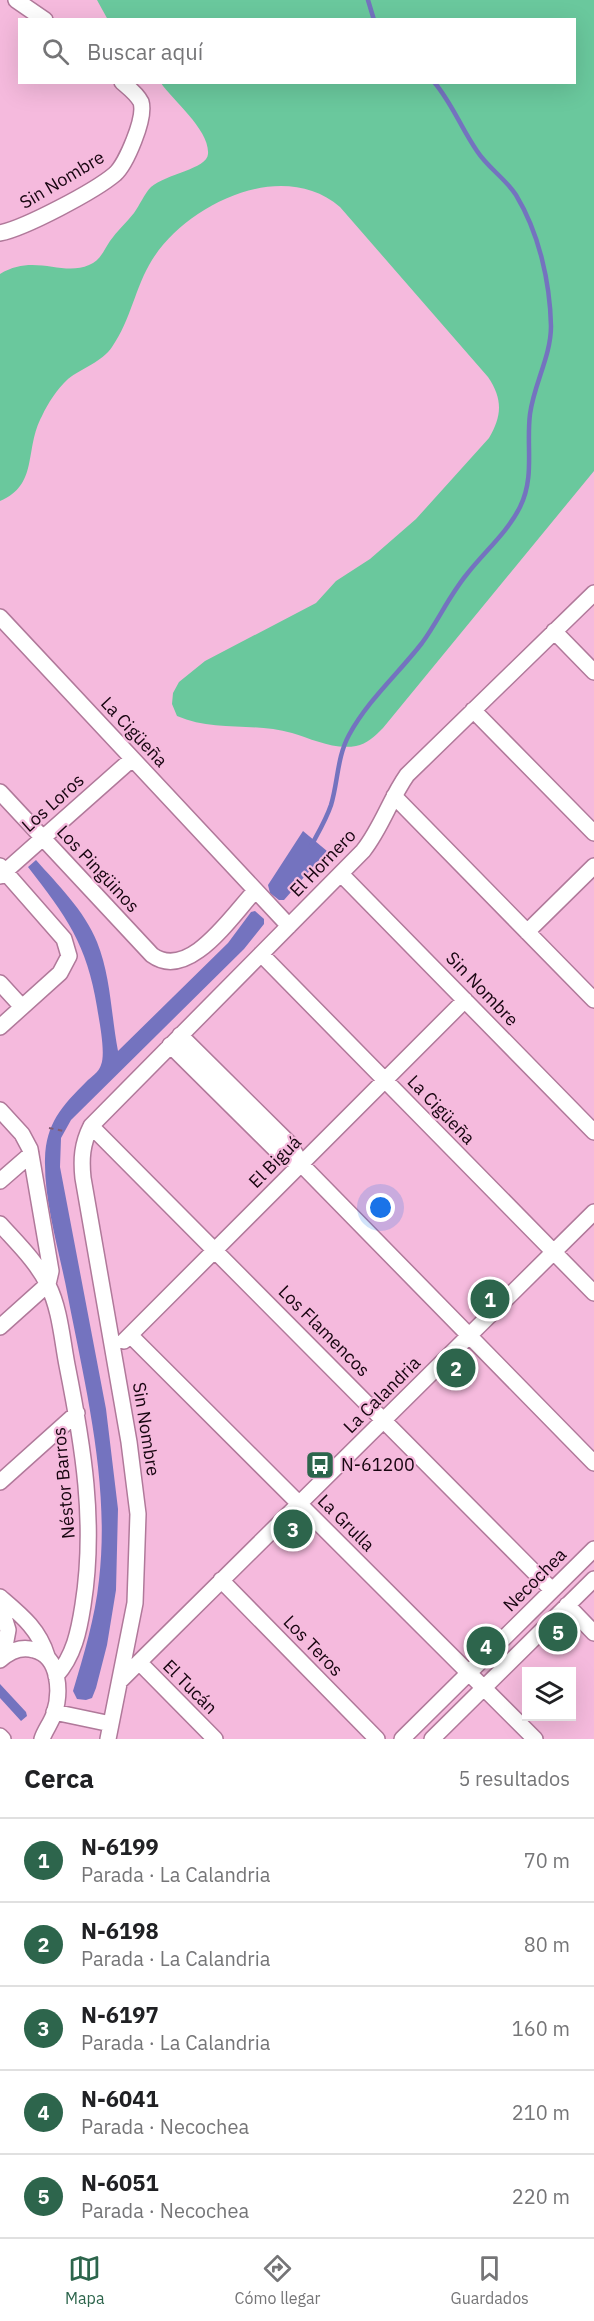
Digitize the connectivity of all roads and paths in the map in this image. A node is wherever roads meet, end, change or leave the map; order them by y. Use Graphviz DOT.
graph roads {
  1 [pos="16,0"];
  2 [pos="42,18"];
  3 [pos="124,84"];
  4 [pos="0,233"];
  5 [pos="594,593"];
  6 [pos="0,617"];
  7 [pos="554,632"];
  8 [pos="594,672"];
  9 [pos="473,710"];
  10 [pos="132,759"];
  11 [pos="0,792"];
  12 [pos="394,796"];
  13 [pos="594,833"];
  14 [pos="43,838"];
  15 [pos="594,866"];
  16 [pos="2,871"];
  17 [pos="341,874"];
  18 [pos="255,891"];
  19 [pos="289,926"];
  20 [pos="527,932"];
  21 [pos="261,954"];
  22 [pos="0,983"];
  23 [pos="465,1000"];
  24 [pos="594,1000"];
  25 [pos="22,1007"];
  26 [pos="0,1027"];
  27 [pos="175,1040"];
  28 [pos="385,1080"];
  29 [pos="0,1110"];
  30 [pos="91,1126"];
  31 [pos="49,1128"];
  32 [pos="64,1131"];
  33 [pos="594,1132"];
  34 [pos="31,1154"];
  35 [pos="301,1164"];
  36 [pos="0,1181"];
  37 [pos="594,1212"];
  38 [pos="0,1224"];
  39 [pos="216,1249"];
  40 [pos="554,1252"];
  41 [pos="48,1284"];
  42 [pos="594,1293"];
  43 [pos="0,1327"];
  44 [pos="130,1335"];
  45 [pos="469,1336"];
  46 [pos="114,1351"];
  47 [pos="77,1413"];
  48 [pos="384,1420"];
  49 [pos="594,1463"];
  50 [pos="0,1482"];
  51 [pos="299,1503"];
  52 [pos="594,1549"];
  53 [pos="594,1579"];
  54 [pos="222,1580"];
  55 [pos="552,1590"];
  56 [pos="0,1597"];
  57 [pos="0,1604"];
  58 [pos="567,1605"];
  59 [pos="594,1633"];
  60 [pos="47,1656"];
  61 [pos="2,1658"];
  62 [pos="139,1662"];
  63 [pos="469,1673"];
  64 [pos="56,1676"];
  65 [pos="120,1681"];
  66 [pos="484,1688"];
  67 [pos="54,1712"];
  68 [pos="109,1732"];
  69 [pos="41,1736"];
  70 [pos="214,1739"];
  71 [pos="377,1739"];
  72 [pos="402,1739"];
  73 [pos="432,1739"];
  74 [pos="535,1739"];
  1 -- 2 [label="street"];
  3 -- 4 [label="street, Sin Nombre"];
  5 -- 7 [label="street, El Hornero"];
  6 -- 10 [label="street, La Cigüeña"];
  7 -- 8 [label="street"];
  7 -- 9 [label="street, El Hornero"];
  9 -- 12 [label="street, El Hornero"];
  9 -- 13 [label="street"];
  10 -- 14 [label="street, Los Loros"];
  10 -- 18 [label="street, La Cigüeña"];
  11 -- 14 [label="street, Los Pingüinos"];
  12 -- 17 [label="street, El Hornero"];
  12 -- 20 [label="street"];
  14 -- 16 [label="street, Los Loros"];
  14 -- 18 [label="street, Los Pingüinos"];
  15 -- 20 [label="street"];
  16 -- 25 [label="street"];
  17 -- 19 [label="street, El Hornero"];
  17 -- 23 [label="street, Sin Nombre"];
  18 -- 19 [label="street, La Cigüeña"];
  19 -- 21 [label="street, El Hornero"];
  20 -- 24 [label="street"];
  21 -- 27 [label="street, El Hornero"];
  21 -- 28 [label="street, La Cigüeña"];
  22 -- 25 [label="street"];
  23 -- 28 [label="street, El Biguá"];
  23 -- 33 [label="street, Sin Nombre"];
  25 -- 26 [label="street"];
  27 -- 30 [label="street, El Hornero"];
  27 -- 35 [label="street"];
  28 -- 35 [label="street, El Biguá"];
  28 -- 40 [label="street, La Cigüeña"];
  29 -- 34 [label="street"];
  30 -- 39 [label="street, Los Flamencos"];
  30 -- 46 [label="street, Sin Nombre"];
  31 -- 32 [label="path"];
  34 -- 36 [label="street"];
  34 -- 41 [label="street"];
  35 -- 39 [label="street, El Biguá"];
  35 -- 45 [label="street"];
  37 -- 40 [label="street, La Calandria"];
  38 -- 41 [label="street"];
  39 -- 44 [label="street, El Biguá"];
  39 -- 48 [label="street, Los Flamencos"];
  40 -- 42 [label="street, La Cigüeña"];
  40 -- 45 [label="street, La Calandria"];
  41 -- 43 [label="street"];
  41 -- 47 [label="street, Néstor Barros"];
  44 -- 46 [label="street, El Biguá"];
  44 -- 51 [label="street, La Grulla"];
  45 -- 48 [label="street, La Calandria"];
  45 -- 49 [label="street"];
  46 -- 65 [label="street, Sin Nombre"];
  47 -- 50 [label="street"];
  47 -- 64 [label="street, Néstor Barros"];
  48 -- 51 [label="street, La Calandria"];
  48 -- 55 [label="street, Los Flamencos"];
  51 -- 54 [label="street, La Calandria"];
  51 -- 63 [label="street, La Grulla"];
  52 -- 55 [label="street, Necochea"];
  53 -- 58 [label="street"];
  54 -- 62 [label="street, La Calandria"];
  54 -- 71 [label="street, Los Teros"];
  55 -- 63 [label="street, Necochea"];
  56 -- 60 [label="street"];
  57 -- 61 [label="street"];
  58 -- 59 [label="street"];
  58 -- 66 [label="street"];
  60 -- 61 [label="street"];
  60 -- 64 [label="street, Néstor Barros"];
  62 -- 65 [label="street, La Calandria"];
  62 -- 70 [label="street, El Tucán"];
  63 -- 66 [label="street, La Grulla"];
  63 -- 72 [label="street, Necochea"];
  64 -- 67 [label="street, Néstor Barros"];
  65 -- 68 [label="street, Sin Nombre"];
  66 -- 73 [label="street"];
  66 -- 74 [label="street, La Grulla"];
  67 -- 68 [label="street"];
  67 -- 69 [label="street, Néstor Barros"];
}
